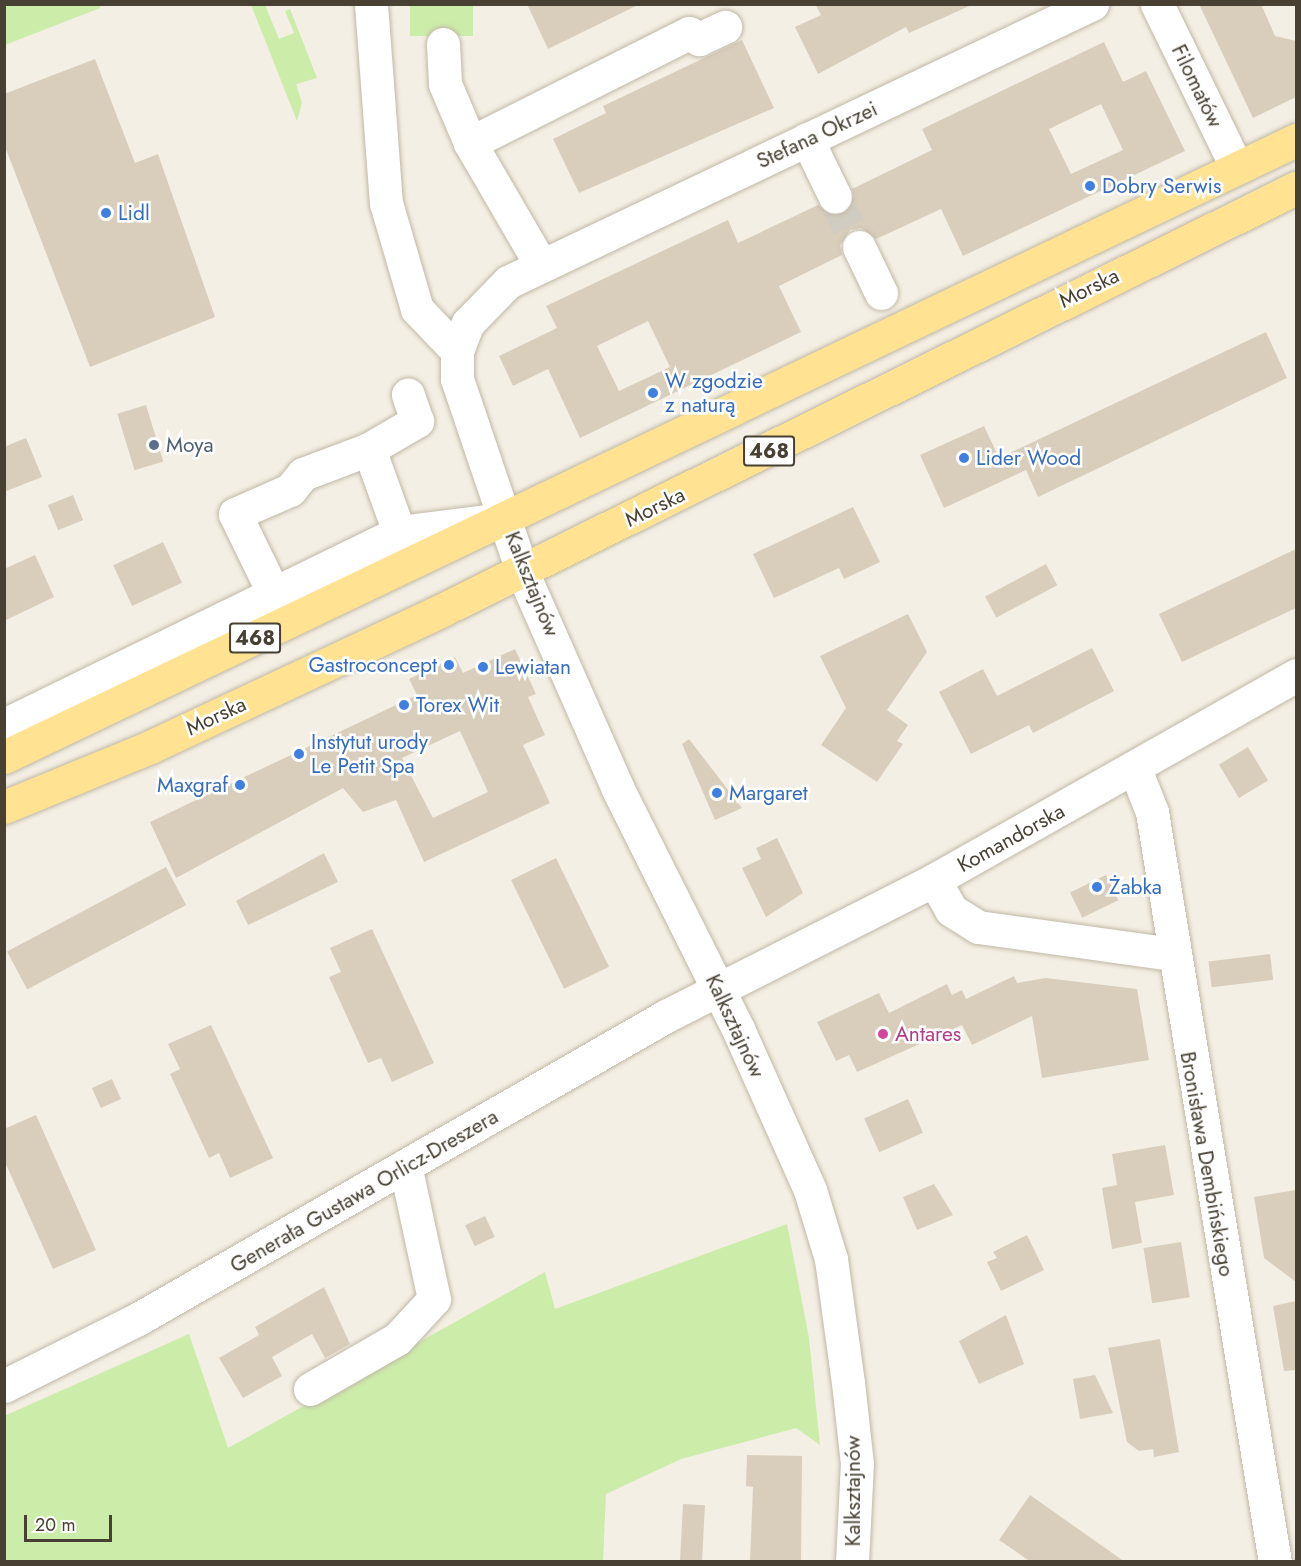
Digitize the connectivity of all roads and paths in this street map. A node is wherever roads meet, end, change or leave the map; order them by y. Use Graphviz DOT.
graph roads {
  1 [pos="371,4"];
  2 [pos="1092,4"];
  3 [pos="1157,4"];
  4 [pos="725,27"];
  5 [pos="443,44"];
  6 [pos="807,139"];
  7 [pos="1296,140"];
  8 [pos="471,143"];
  9 [pos="1237,168"];
  10 [pos="1296,188"];
  11 [pos="835,197"];
  12 [pos="859,247"];
  13 [pos="541,265"];
  14 [pos="881,293"];
  15 [pos="457,351"];
  16 [pos="408,395"];
  17 [pos="369,449"];
  18 [pos="506,518"];
  19 [pos="399,532"];
  20 [pos="522,571"];
  21 [pos="274,594"];
  22 [pos="1296,675"];
  23 [pos="4,725"];
  24 [pos="4,757"];
  25 [pos="1135,770"];
  26 [pos="4,807"];
  27 [pos="934,880"];
  28 [pos="1173,954"];
  29 [pos="718,988"];
  30 [pos="406,1169"];
  31 [pos="4,1386"];
  32 [pos="310,1389"];
  33 [pos="852,1562"];
  34 [pos="1275,1562"];
  1 -- 15 [label="street"];
  2 -- 6 [label="street, Stefana Okrzei"];
  3 -- 9 [label="street, Filomatów"];
  4 -- 8 [label="street"];
  5 -- 8 [label="street"];
  6 -- 11 [label="street"];
  6 -- 13 [label="street, Stefana Okrzei"];
  7 -- 9 [label="main road, Morska / 468"];
  8 -- 13 [label="street"];
  9 -- 18 [label="main road, Morska / 468"];
  10 -- 20 [label="main road, Morska / 468"];
  12 -- 14 [label="street"];
  13 -- 15 [label="street, Stefana Okrzei"];
  15 -- 18 [label="street"];
  16 -- 17 [label="street"];
  17 -- 19 [label="street"];
  17 -- 21 [label="street"];
  18 -- 19 [label="street"];
  18 -- 20 [label="street, Kalksztajnów"];
  18 -- 24 [label="main road, Morska / 468"];
  19 -- 21 [label="street"];
  20 -- 26 [label="main road, Morska / 468"];
  20 -- 29 [label="street, Kalksztajnów"];
  21 -- 23 [label="street"];
  22 -- 25 [label="street, Komandorska"];
  25 -- 27 [label="street, Komandorska"];
  25 -- 28 [label="street, Bronisława Dembińskiego"];
  27 -- 28 [label="street"];
  27 -- 29 [label="street, Komandorska"];
  28 -- 34 [label="street, Bronisława Dembińskiego"];
  29 -- 30 [label="street, Generała Gustawa Orlicz-Dreszera"];
  29 -- 33 [label="street, Kalksztajnów"];
  30 -- 31 [label="street, Generała Gustawa Orlicz-Dreszera"];
  30 -- 32 [label="street"];
}
